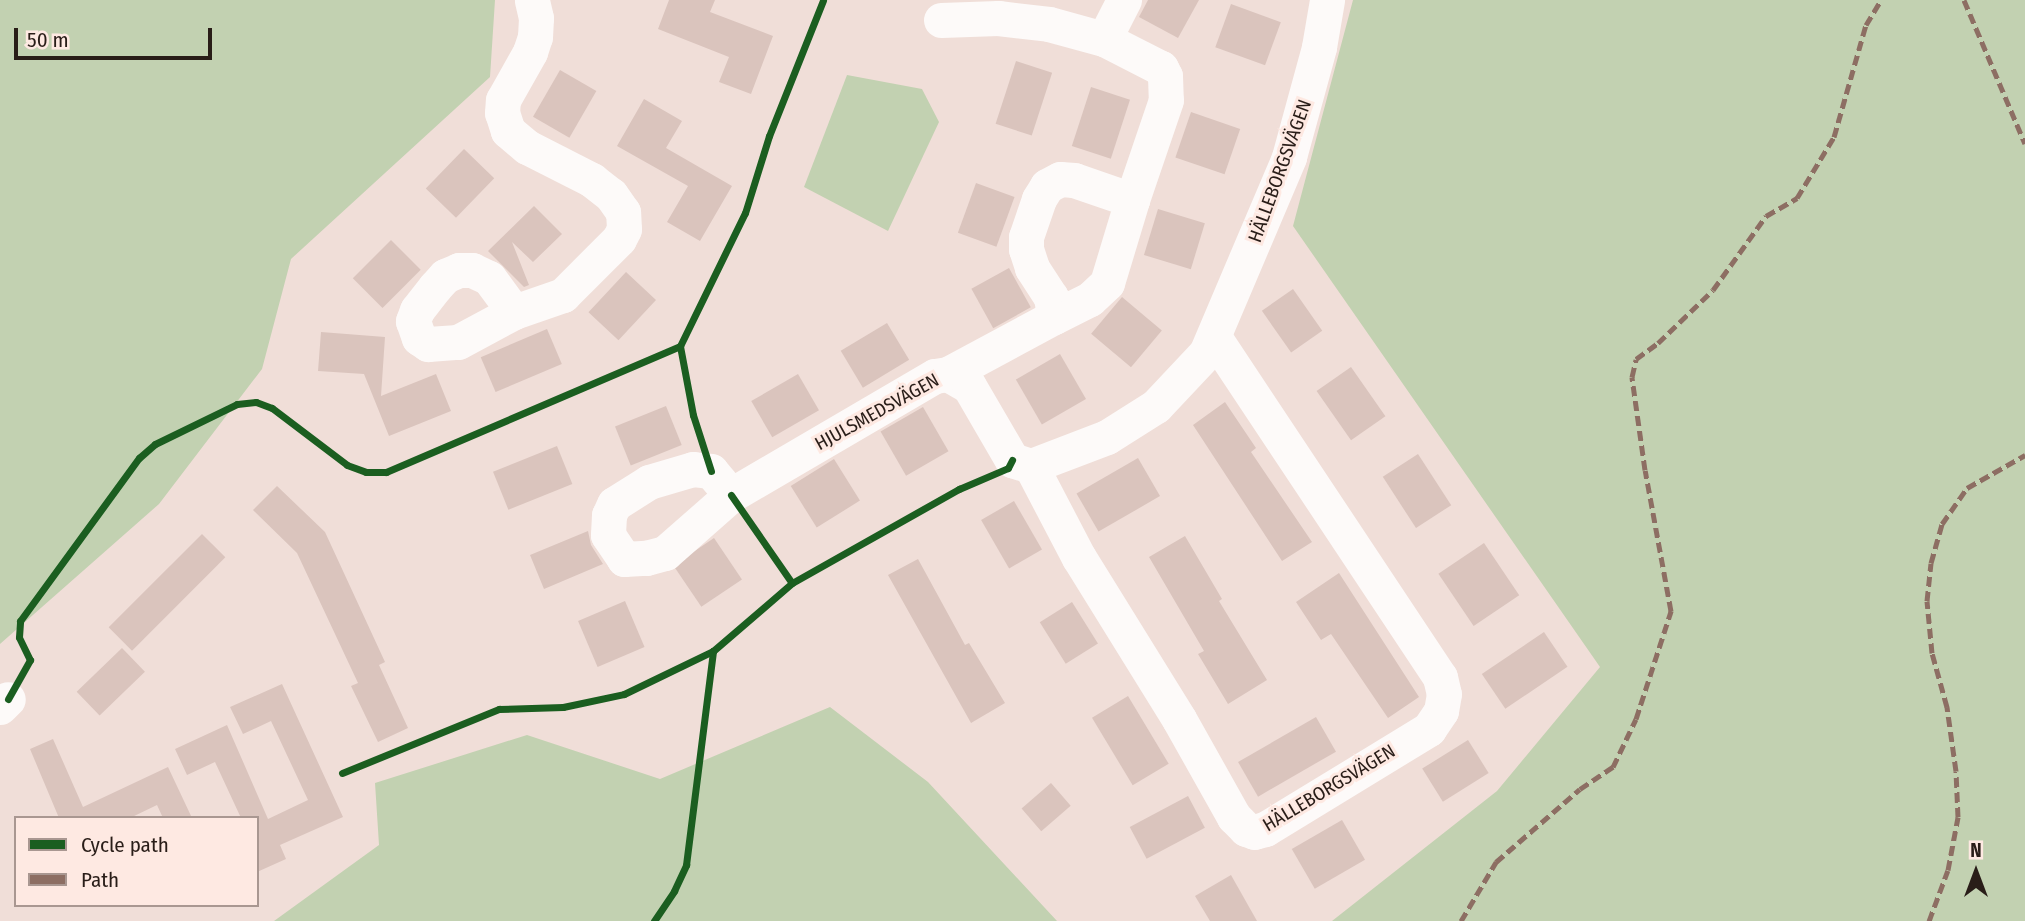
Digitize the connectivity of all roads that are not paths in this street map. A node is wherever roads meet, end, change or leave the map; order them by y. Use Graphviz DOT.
graph roads {
  1 [pos="532,0"];
  2 [pos="1124,0"];
  3 [pos="1327,0"];
  4 [pos="940,20"];
  5 [pos="1104,39"];
  6 [pos="1132,200"];
  7 [pos="514,312"];
  8 [pos="1054,317"];
  9 [pos="1214,337"];
  10 [pos="948,374"];
  11 [pos="1031,466"];
  12 [pos="731,495"];
  1 -- 7 [label="street"];
  2 -- 5 [label="street"];
  3 -- 9 [label="street, HÄLLEBORGSVÄGEN"];
  4 -- 5 [label="street"];
  5 -- 6 [label="street"];
  6 -- 8 [label="street"];
  6 -- 8 [label="street"];
  8 -- 10 [label="street"];
  9 -- 11 [label="street, HÄLLEBORGSVÄGEN"];
  9 -- 11 [label="street, HÄLLEBORGSVÄGEN"];
  10 -- 11 [label="street, HJULSMEDSVÄGEN"];
  10 -- 12 [label="street, HJULSMEDSVÄGEN"];
}
